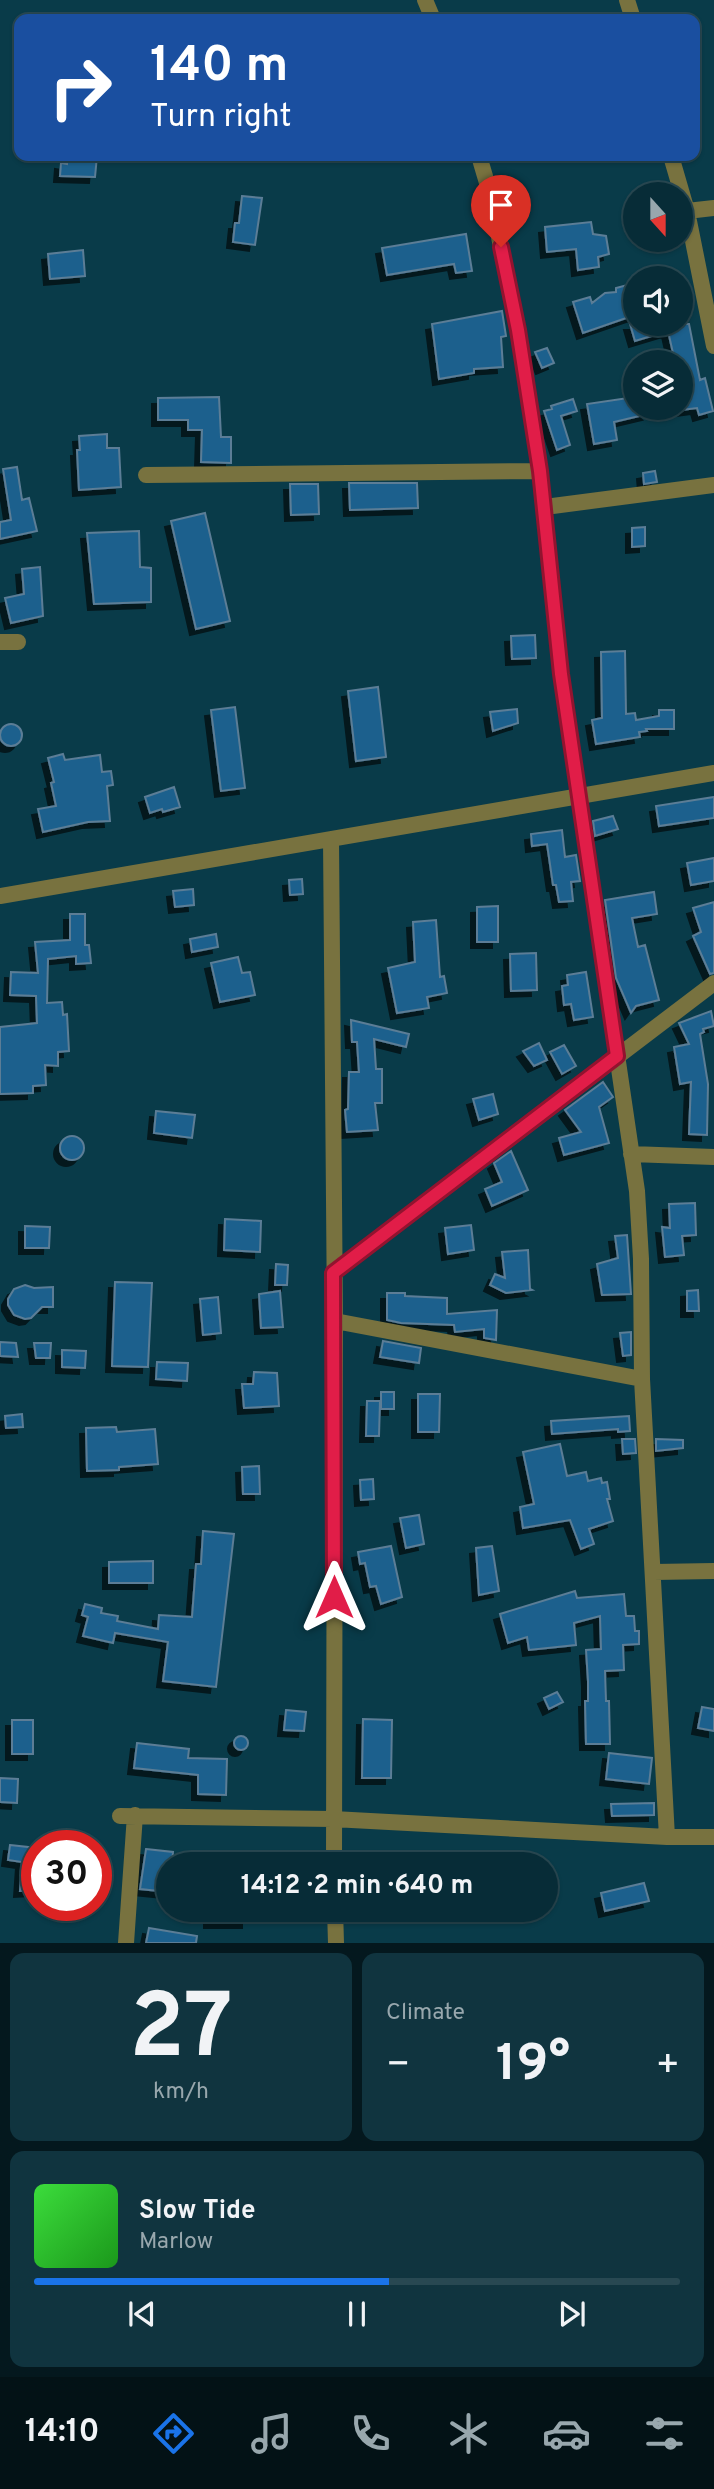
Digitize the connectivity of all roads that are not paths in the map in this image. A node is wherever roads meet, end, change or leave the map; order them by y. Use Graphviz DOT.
graph roads {
  1 [pos="480,161"];
  2 [pos="672,161"];
  3 [pos="679,182"];
  4 [pos="714,208"];
  5 [pos="693,210"];
  6 [pos="693,241"];
  7 [pos="714,346"];
  8 [pos="540,471"];
  9 [pos="146,475"];
  10 [pos="714,485"];
  11 [pos="545,507"];
  12 [pos="0,642"];
  13 [pos="18,642"];
  14 [pos="714,773"];
  15 [pos="580,796"];
  16 [pos="331,839"];
  17 [pos="0,895"];
  18 [pos="714,983"];
  19 [pos="617,1056"];
  20 [pos="631,1154"];
  21 [pos="714,1157"];
  22 [pos="333,1273"];
  23 [pos="335,1321"];
  24 [pos="642,1380"];
  25 [pos="714,1571"];
  26 [pos="654,1572"];
  27 [pos="333,1819"];
  28 [pos="667,1837"];
  29 [pos="714,1837"];
  30 [pos="334,1852"];
  31 [pos="335,1922"];
  32 [pos="126,1943"];
  33 [pos="336,1943"];
  1 -- 8 [label="street"];
  2 -- 3 [label="street"];
  4 -- 5 [label="street"];
  6 -- 7 [label="street"];
  8 -- 9 [label="street"];
  8 -- 11 [label="street"];
  10 -- 11 [label="street"];
  11 -- 15 [label="street"];
  12 -- 13 [label="street"];
  14 -- 15 [label="street"];
  15 -- 16 [label="street"];
  15 -- 19 [label="street"];
  16 -- 17 [label="street"];
  16 -- 22 [label="street"];
  18 -- 19 [label="street"];
  19 -- 20 [label="street"];
  19 -- 22 [label="street"];
  20 -- 21 [label="street"];
  20 -- 24 [label="street"];
  22 -- 23 [label="street"];
  23 -- 24 [label="street"];
  23 -- 27 [label="street"];
  24 -- 26 [label="street"];
  25 -- 26 [label="street"];
  26 -- 28 [label="street"];
  27 -- 28 [label="street"];
  27 -- 30 [label="street"];
  27 -- 32 [label="street"];
  28 -- 29 [label="street"];
  31 -- 33 [label="street"];
}
